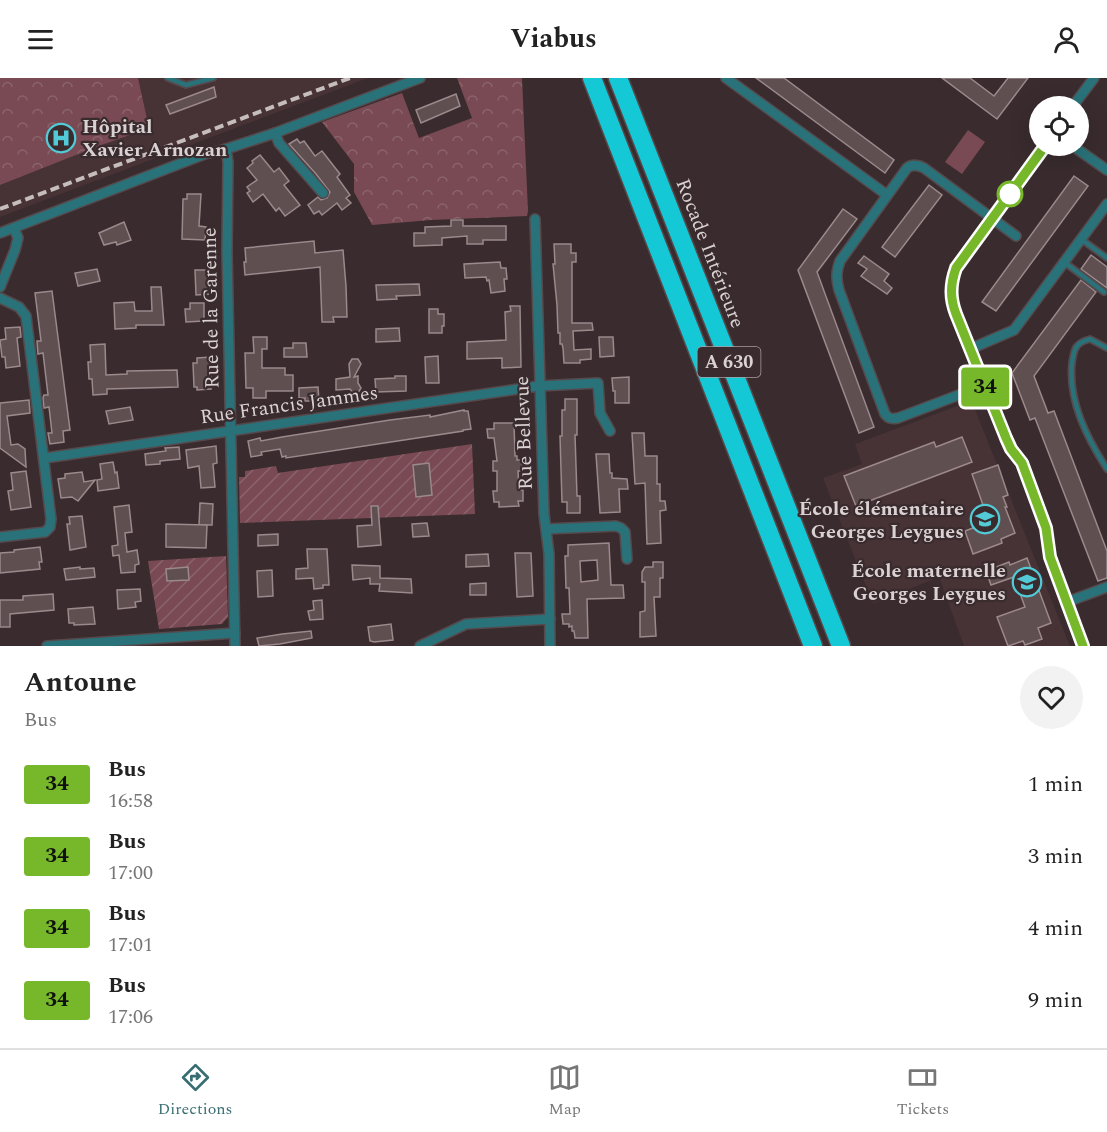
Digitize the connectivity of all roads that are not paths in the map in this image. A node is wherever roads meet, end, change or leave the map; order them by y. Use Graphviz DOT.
graph roads {
  1 [pos="168,78"];
  2 [pos="213,78"];
  3 [pos="420,78"];
  4 [pos="592,78"];
  5 [pos="618,78"];
  6 [pos="726,78"];
  7 [pos="1094,78"];
  8 [pos="1080,96"];
  9 [pos="275,133"];
  10 [pos="226,149"];
  11 [pos="1039,156"];
  12 [pos="1087,156"];
  13 [pos="1107,170"];
  14 [pos="323,193"];
  15 [pos="887,195"];
  16 [pos="1107,204"];
  17 [pos="535,219"];
  18 [pos="993,219"];
  19 [pos="14,228"];
  20 [pos="0,233"];
  21 [pos="1016,236"];
  22 [pos="1081,239"];
  23 [pos="1107,258"];
  24 [pos="1064,262"];
  25 [pos="0,287"];
  26 [pos="1104,292"];
  27 [pos="0,298"];
  28 [pos="1107,348"];
  29 [pos="970,349"];
  30 [pos="539,386"];
  31 [pos="985,386"];
  32 [pos="230,431"];
  33 [pos="610,431"];
  34 [pos="45,458"];
  35 [pos="1107,469"];
  36 [pos="546,529"];
  37 [pos="0,537"];
  38 [pos="627,559"];
  39 [pos="1107,587"];
  40 [pos="1066,602"];
  41 [pos="550,619"];
  42 [pos="235,633"];
  43 [pos="47,646"];
  44 [pos="235,646"];
  45 [pos="420,646"];
  46 [pos="550,646"];
  47 [pos="813,646"];
  48 [pos="841,646"];
  49 [pos="1083,646"];
  1 -- 2 [label="lane"];
  3 -- 9 [label="street"];
  4 -- 47 [label="highway, A 630"];
  5 -- 48 [label="highway, Rocade Intérieure / A 630"];
  6 -- 15 [label="street"];
  7 -- 8 [label="street"];
  9 -- 10 [label="street"];
  9 -- 14 [label="street"];
  10 -- 19 [label="street"];
  10 -- 32 [label="street, Rue de la Garenne"];
  11 -- 18 [label="street"];
  12 -- 13 [label="street"];
  15 -- 18 [label="street"];
  15 -- 31 [label="street"];
  16 -- 22 [label="street"];
  17 -- 30 [label="street, Rue Bellevue"];
  18 -- 21 [label="street"];
  18 -- 29 [label="street"];
  19 -- 20 [label="street"];
  19 -- 25 [label="street"];
  22 -- 23 [label="lane"];
  22 -- 24 [label="street"];
  24 -- 26 [label="lane"];
  24 -- 29 [label="street"];
  27 -- 34 [label="street"];
  28 -- 35 [label="lane"];
  29 -- 31 [label="street"];
  30 -- 32 [label="street, Rue Francis Jammes"];
  30 -- 33 [label="street, Rue Francis Jammes"];
  30 -- 36 [label="street, Rue Bellevue"];
  31 -- 40 [label="street"];
  32 -- 34 [label="street, Rue Francis Jammes"];
  32 -- 42 [label="street, Rue de la Garenne"];
  34 -- 37 [label="street"];
  36 -- 38 [label="street"];
  36 -- 41 [label="street, Rue Bellevue"];
  39 -- 40 [label="street"];
  40 -- 49 [label="street"];
  41 -- 45 [label="street"];
  41 -- 46 [label="street, Rue Bellevue"];
  42 -- 43 [label="street"];
  42 -- 44 [label="street, Rue de la Garenne"];
}
